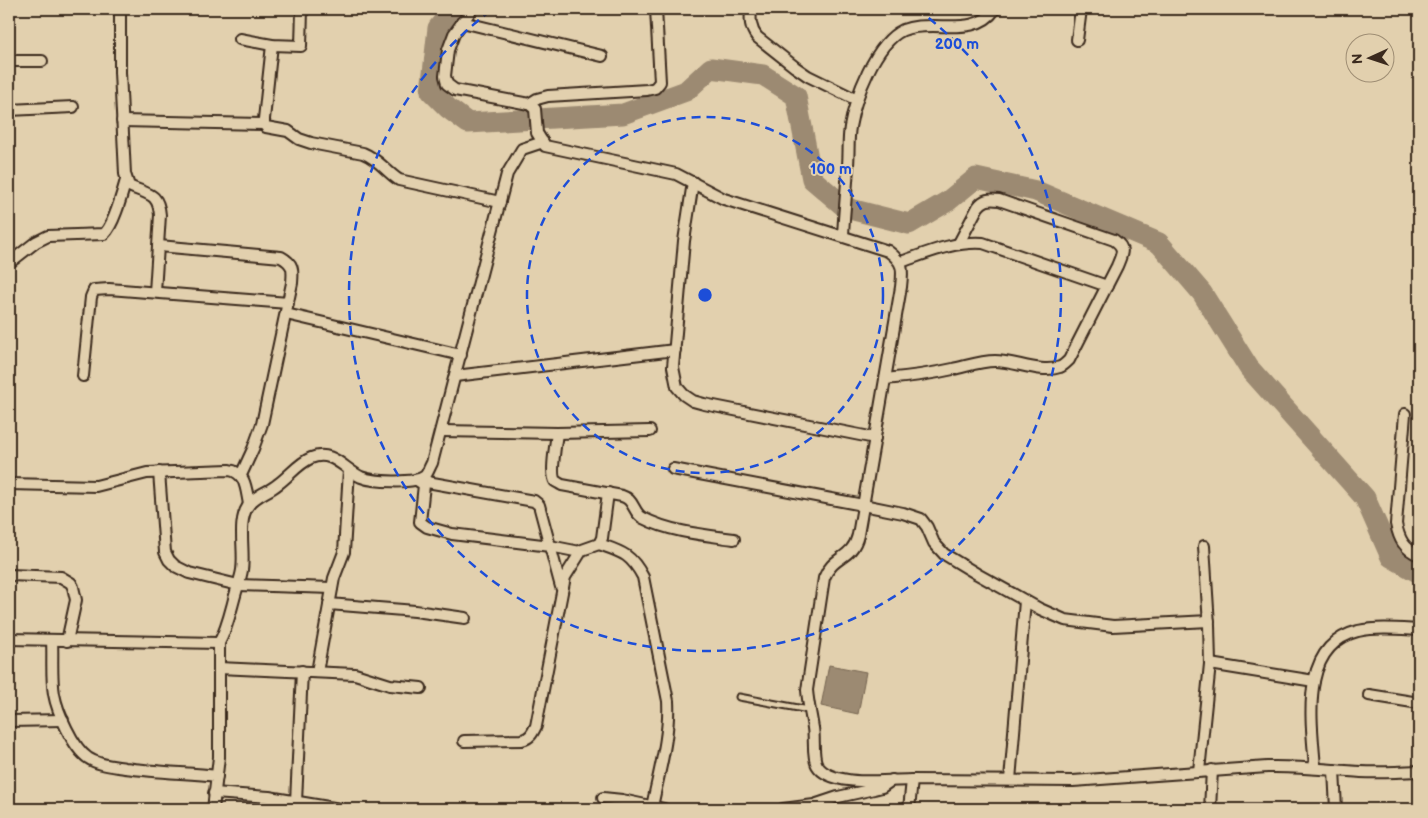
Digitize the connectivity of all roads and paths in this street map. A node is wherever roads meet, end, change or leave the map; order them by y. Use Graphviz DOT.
graph roads {
  1 [pos="120,9"];
  2 [pos="302,9"];
  3 [pos="472,9"];
  4 [pos="656,9"];
  5 [pos="751,9"];
  6 [pos="995,9"];
  7 [pos="1081,9"];
  8 [pos="462,22"];
  9 [pos="240,39"];
  10 [pos="1077,40"];
  11 [pos="272,45"];
  12 [pos="602,56"];
  13 [pos="42,61"];
  14 [pos="9,62"];
  15 [pos="857,100"];
  16 [pos="73,107"];
  17 [pos="532,107"];
  18 [pos="9,110"];
  19 [pos="122,121"];
  20 [pos="264,124"];
  21 [pos="540,137"];
  22 [pos="126,180"];
  23 [pos="693,182"];
  24 [pos="500,202"];
  25 [pos="843,236"];
  26 [pos="959,243"];
  27 [pos="159,246"];
  28 [pos="901,262"];
  29 [pos="9,263"];
  30 [pos="1107,286"];
  31 [pos="155,292"];
  32 [pos="288,303"];
  33 [pos="286,314"];
  34 [pos="675,350"];
  35 [pos="461,355"];
  36 [pos="83,376"];
  37 [pos="456,376"];
  38 [pos="885,380"];
  39 [pos="1405,414"];
  40 [pos="650,430"];
  41 [pos="441,432"];
  42 [pos="557,432"];
  43 [pos="874,438"];
  44 [pos="673,469"];
  45 [pos="349,470"];
  46 [pos="159,472"];
  47 [pos="241,475"];
  48 [pos="416,480"];
  49 [pos="9,484"];
  50 [pos="608,493"];
  51 [pos="249,504"];
  52 [pos="863,505"];
  53 [pos="734,539"];
  54 [pos="599,544"];
  55 [pos="550,546"];
  56 [pos="1204,546"];
  57 [pos="580,552"];
  58 [pos="1419,555"];
  59 [pos="9,575"];
  60 [pos="238,585"];
  61 [pos="332,588"];
  62 [pos="562,590"];
  63 [pos="1025,601"];
  64 [pos="329,604"];
  65 [pos="465,618"];
  66 [pos="1209,621"];
  67 [pos="1419,630"];
  68 [pos="9,640"];
  69 [pos="52,640"];
  70 [pos="67,641"];
  71 [pos="219,642"];
  72 [pos="1210,664"];
  73 [pos="219,668"];
  74 [pos="302,671"];
  75 [pos="317,672"];
  76 [pos="1314,681"];
  77 [pos="421,688"];
  78 [pos="1369,695"];
  79 [pos="739,697"];
  80 [pos="1419,703"];
  81 [pos="810,710"];
  82 [pos="63,720"];
  83 [pos="9,721"];
  84 [pos="464,741"];
  85 [pos="1315,768"];
  86 [pos="1212,770"];
  87 [pos="1334,770"];
  88 [pos="1199,771"];
  89 [pos="1419,771"];
  90 [pos="217,776"];
  91 [pos="893,780"];
  92 [pos="912,780"];
  93 [pos="1010,780"];
  94 [pos="214,793"];
  95 [pos="603,798"];
  96 [pos="296,802"];
  97 [pos="652,806"];
  98 [pos="212,809"];
  99 [pos="340,809"];
  100 [pos="664,809"];
  101 [pos="783,809"];
  102 [pos="909,809"];
  103 [pos="1210,809"];
  104 [pos="1336,809"];
  1 -- 19 [label="street"];
  2 -- 11 [label="street"];
  3 -- 8 [label="street"];
  4 -- 17 [label="street"];
  5 -- 15 [label="street"];
  6 -- 15 [label="street"];
  7 -- 10 [label="street"];
  8 -- 12 [label="street"];
  8 -- 17 [label="street"];
  9 -- 11 [label="street"];
  11 -- 20 [label="street"];
  13 -- 14 [label="street"];
  15 -- 25 [label="street"];
  16 -- 18 [label="street"];
  17 -- 21 [label="street"];
  19 -- 20 [label="street"];
  19 -- 22 [label="street"];
  20 -- 24 [label="street"];
  21 -- 23 [label="street"];
  21 -- 24 [label="street"];
  22 -- 27 [label="street"];
  22 -- 29 [label="street"];
  23 -- 25 [label="street"];
  23 -- 34 [label="street"];
  24 -- 35 [label="street"];
  25 -- 28 [label="street"];
  26 -- 28 [label="street"];
  26 -- 30 [label="street"];
  26 -- 30 [label="street"];
  27 -- 31 [label="street"];
  27 -- 32 [label="street"];
  28 -- 38 [label="street"];
  30 -- 38 [label="street"];
  31 -- 32 [label="street"];
  31 -- 36 [label="street"];
  32 -- 33 [label="street"];
  33 -- 35 [label="street"];
  33 -- 47 [label="street"];
  34 -- 37 [label="street"];
  34 -- 43 [label="street"];
  35 -- 37 [label="street"];
  37 -- 41 [label="street"];
  38 -- 43 [label="street"];
  39 -- 58 [label="street"];
  40 -- 42 [label="street"];
  41 -- 42 [label="street"];
  41 -- 48 [label="street"];
  42 -- 50 [label="street"];
  43 -- 52 [label="street"];
  44 -- 52 [label="street"];
  45 -- 48 [label="street"];
  45 -- 51 [label="street"];
  45 -- 61 [label="street"];
  46 -- 47 [label="street"];
  46 -- 49 [label="street"];
  46 -- 60 [label="street"];
  47 -- 51 [label="street"];
  48 -- 55 [label="street"];
  48 -- 55 [label="street"];
  50 -- 53 [label="street"];
  50 -- 54 [label="street"];
  51 -- 60 [label="street"];
  52 -- 63 [label="street"];
  52 -- 81 [label="street"];
  54 -- 57 [label="street"];
  54 -- 97 [label="street"];
  55 -- 57 [label="street"];
  55 -- 62 [label="street"];
  56 -- 66 [label="street"];
  57 -- 62 [label="street"];
  59 -- 70 [label="street"];
  60 -- 61 [label="street"];
  60 -- 71 [label="street"];
  61 -- 64 [label="street"];
  62 -- 84 [label="street"];
  63 -- 66 [label="street"];
  63 -- 93 [label="street"];
  64 -- 65 [label="street"];
  64 -- 75 [label="street"];
  66 -- 72 [label="street"];
  67 -- 76 [label="street"];
  68 -- 69 [label="street"];
  69 -- 70 [label="street"];
  69 -- 82 [label="street"];
  70 -- 71 [label="street"];
  71 -- 73 [label="street"];
  72 -- 76 [label="street"];
  72 -- 88 [label="street"];
  73 -- 74 [label="street"];
  73 -- 90 [label="street"];
  74 -- 75 [label="street"];
  74 -- 96 [label="street"];
  75 -- 77 [label="street"];
  76 -- 85 [label="street"];
  78 -- 80 [label="street"];
  79 -- 81 [label="lane"];
  81 -- 91 [label="street"];
  82 -- 83 [label="street"];
  82 -- 90 [label="street"];
  85 -- 86 [label="street"];
  85 -- 87 [label="street"];
  86 -- 88 [label="street"];
  86 -- 103 [label="street"];
  87 -- 89 [label="street"];
  87 -- 104 [label="street"];
  88 -- 93 [label="street"];
  90 -- 94 [label="street"];
  91 -- 92 [label="street"];
  91 -- 101 [label="street"];
  92 -- 93 [label="street"];
  92 -- 102 [label="street"];
  94 -- 96 [label="street"];
  94 -- 98 [label="street"];
  95 -- 97 [label="street"];
  96 -- 99 [label="street"];
  97 -- 100 [label="street"];
}
